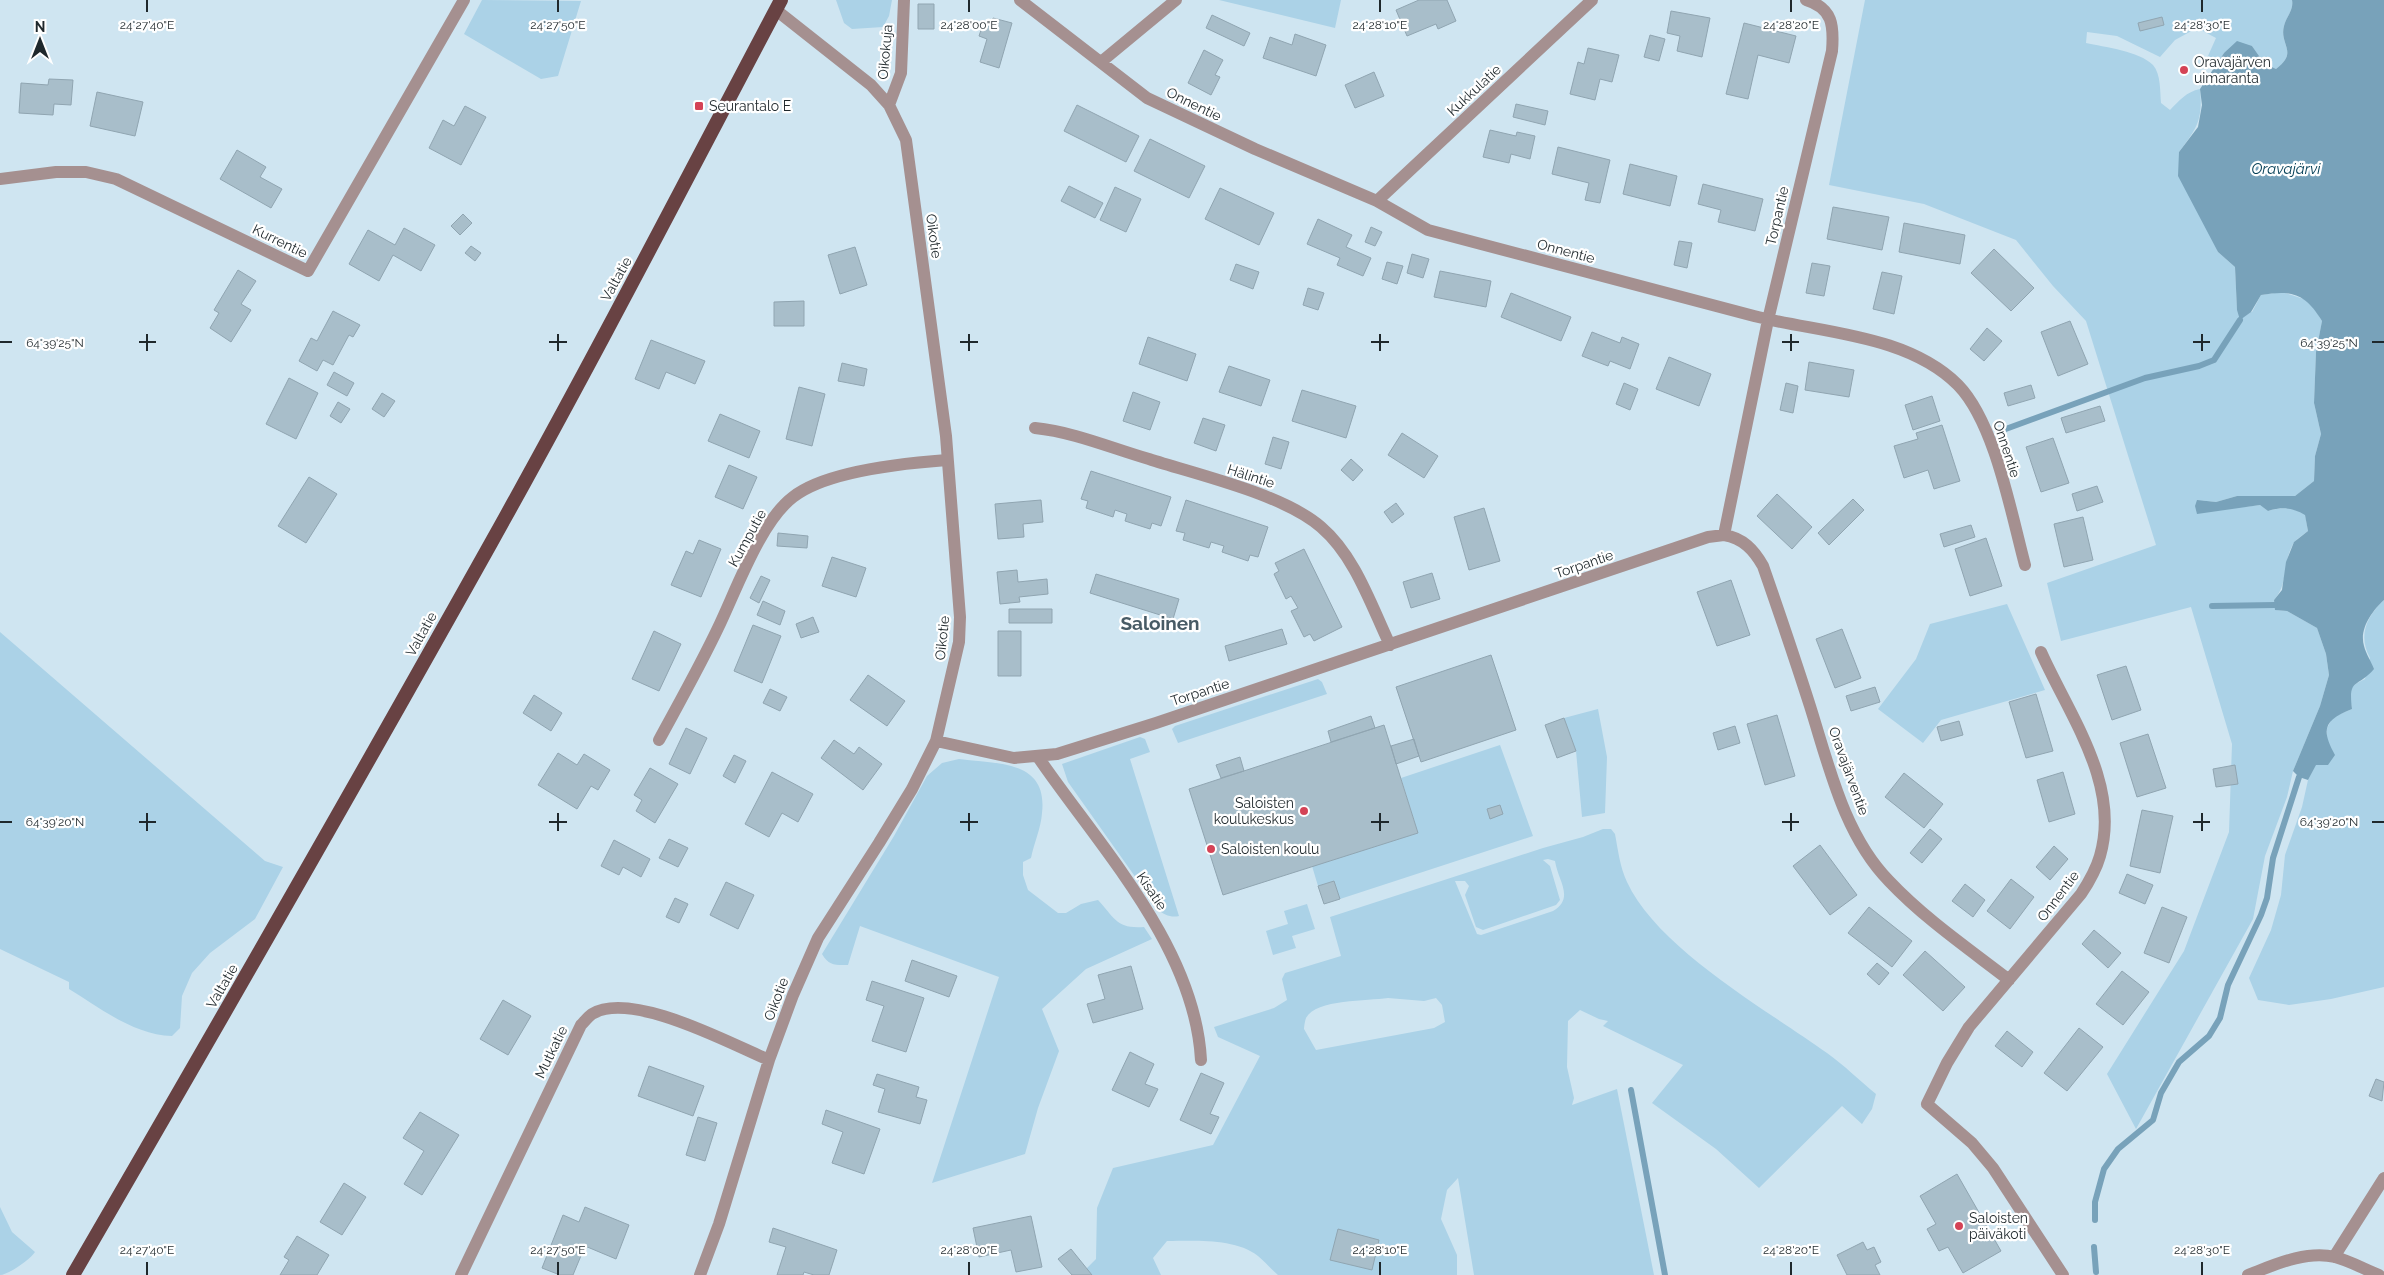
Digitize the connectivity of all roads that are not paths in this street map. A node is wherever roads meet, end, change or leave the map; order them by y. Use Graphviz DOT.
graph roads {
  1 [pos="464,0"];
  2 [pos="904,0"];
  3 [pos="1020,0"];
  4 [pos="1176,0"];
  5 [pos="1592,0"];
  6 [pos="1806,0"];
  7 [pos="779,5"];
  8 [pos="1101,62"];
  9 [pos="889,104"];
  10 [pos="0,179"];
  11 [pos="1377,201"];
  12 [pos="1768,320"];
  13 [pos="1035,428"];
  14 [pos="948,460"];
  15 [pos="1724,534"];
  16 [pos="2025,564"];
  17 [pos="1390,645"];
  18 [pos="2041,652"];
  19 [pos="659,740"];
  20 [pos="936,741"];
  21 [pos="1038,757"];
  22 [pos="2009,980"];
  23 [pos="769,1060"];
  24 [pos="1200,1060"];
  25 [pos="2384,1178"];
  26 [pos="2334,1257"];
  27 [pos="73,1275"];
  28 [pos="461,1275"];
  29 [pos="700,1275"];
  30 [pos="2063,1275"];
  31 [pos="2248,1275"];
  32 [pos="2379,1275"];
  1 -- 10 [label="street, Kurrentie"];
  2 -- 9 [label="street, Oikokuja"];
  3 -- 8 [label="street, Onnentie"];
  4 -- 8 [label="street"];
  5 -- 11 [label="street, Kukkulatie"];
  6 -- 12 [label="street, Torpantie"];
  7 -- 9 [label="street, Oikotie"];
  7 -- 27 [label="highway, Valtatie"];
  8 -- 11 [label="street, Onnentie"];
  9 -- 14 [label="street, Oikotie"];
  11 -- 12 [label="street, Onnentie"];
  12 -- 15 [label="street, Torpantie"];
  12 -- 16 [label="street, Onnentie"];
  13 -- 17 [label="street, Hälintie"];
  14 -- 19 [label="street, Kumputie"];
  14 -- 20 [label="street, Oikotie"];
  15 -- 17 [label="street, Torpantie"];
  15 -- 22 [label="street, Oravajärventie"];
  17 -- 21 [label="street, Torpantie"];
  18 -- 22 [label="street, Onnentie"];
  20 -- 21 [label="street, Torpantie"];
  20 -- 23 [label="street, Oikotie"];
  21 -- 24 [label="street, Kisatie"];
  22 -- 30 [label="street, Onnentie"];
  23 -- 28 [label="street, Mutkatie"];
  23 -- 29 [label="street, Oikotie"];
  25 -- 26 [label="street"];
  26 -- 31 [label="street"];
  26 -- 32 [label="street"];
}
